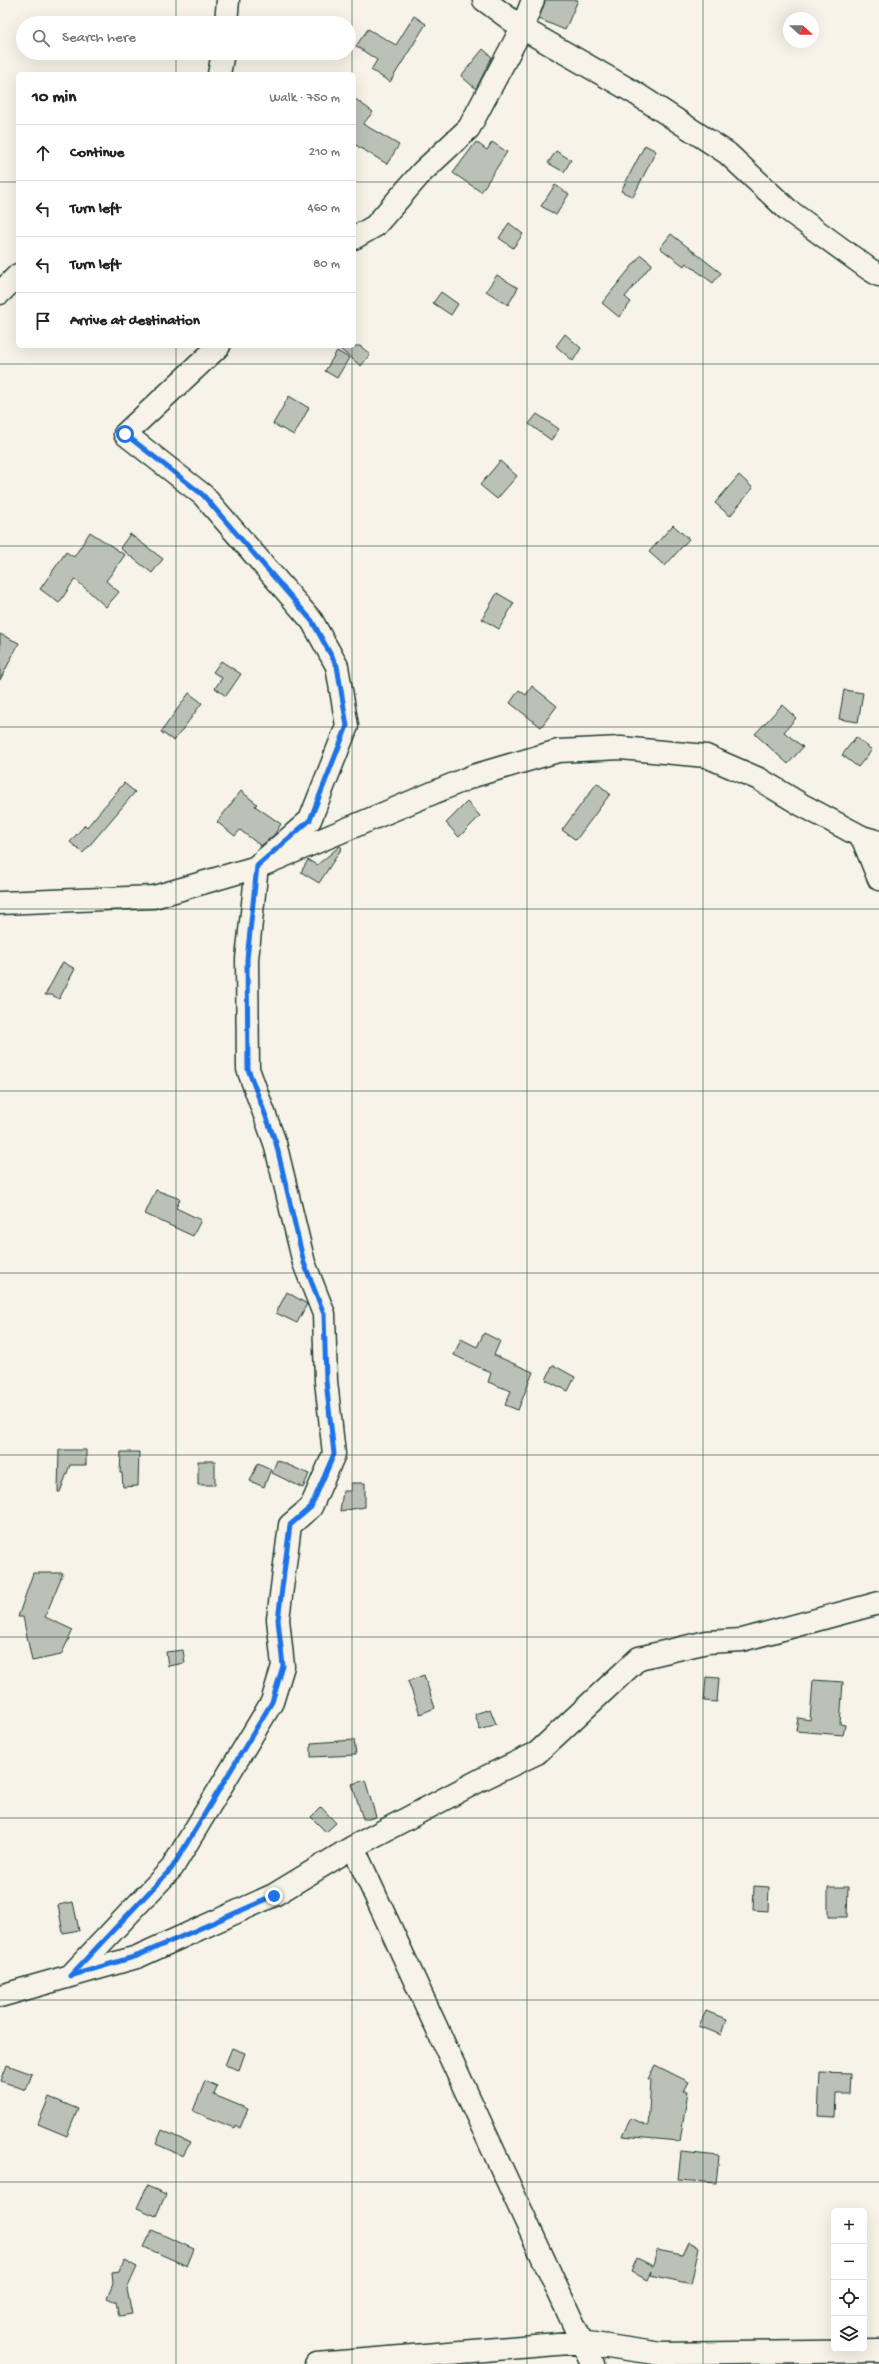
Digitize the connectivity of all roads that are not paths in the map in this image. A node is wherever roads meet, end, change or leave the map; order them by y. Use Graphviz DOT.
graph roads {
  1 [pos="228,0"];
  2 [pos="484,0"];
  3 [pos="534,0"];
  4 [pos="227,16"];
  5 [pos="522,28"];
  6 [pos="222,60"];
  7 [pos="219,72"];
  8 [pos="356,237"];
  9 [pos="879,275"];
  10 [pos="16,277"];
  11 [pos="0,293"];
  12 [pos="217,348"];
  13 [pos="870,840"];
  14 [pos="257,866"];
  15 [pos="879,879"];
  16 [pos="0,903"];
  17 [pos="879,1603"];
  18 [pos="353,1847"];
  19 [pos="70,1976"];
  20 [pos="0,1996"];
  21 [pos="581,2342"];
  22 [pos="879,2352"];
  23 [pos="316,2364"];
  24 [pos="592,2364"];
  25 [pos="842,2364"];
  1 -- 4 [label="street"];
  2 -- 5 [label="street"];
  3 -- 5 [label="street"];
  5 -- 8 [label="street"];
  5 -- 9 [label="street"];
  6 -- 7 [label="street"];
  10 -- 11 [label="street"];
  12 -- 14 [label="street"];
  13 -- 14 [label="street"];
  13 -- 15 [label="street"];
  14 -- 16 [label="street"];
  14 -- 19 [label="street"];
  17 -- 18 [label="street"];
  18 -- 19 [label="street"];
  18 -- 21 [label="street"];
  19 -- 20 [label="street"];
  21 -- 22 [label="street"];
  21 -- 23 [label="street"];
  21 -- 24 [label="street"];
  22 -- 25 [label="street"];
}
